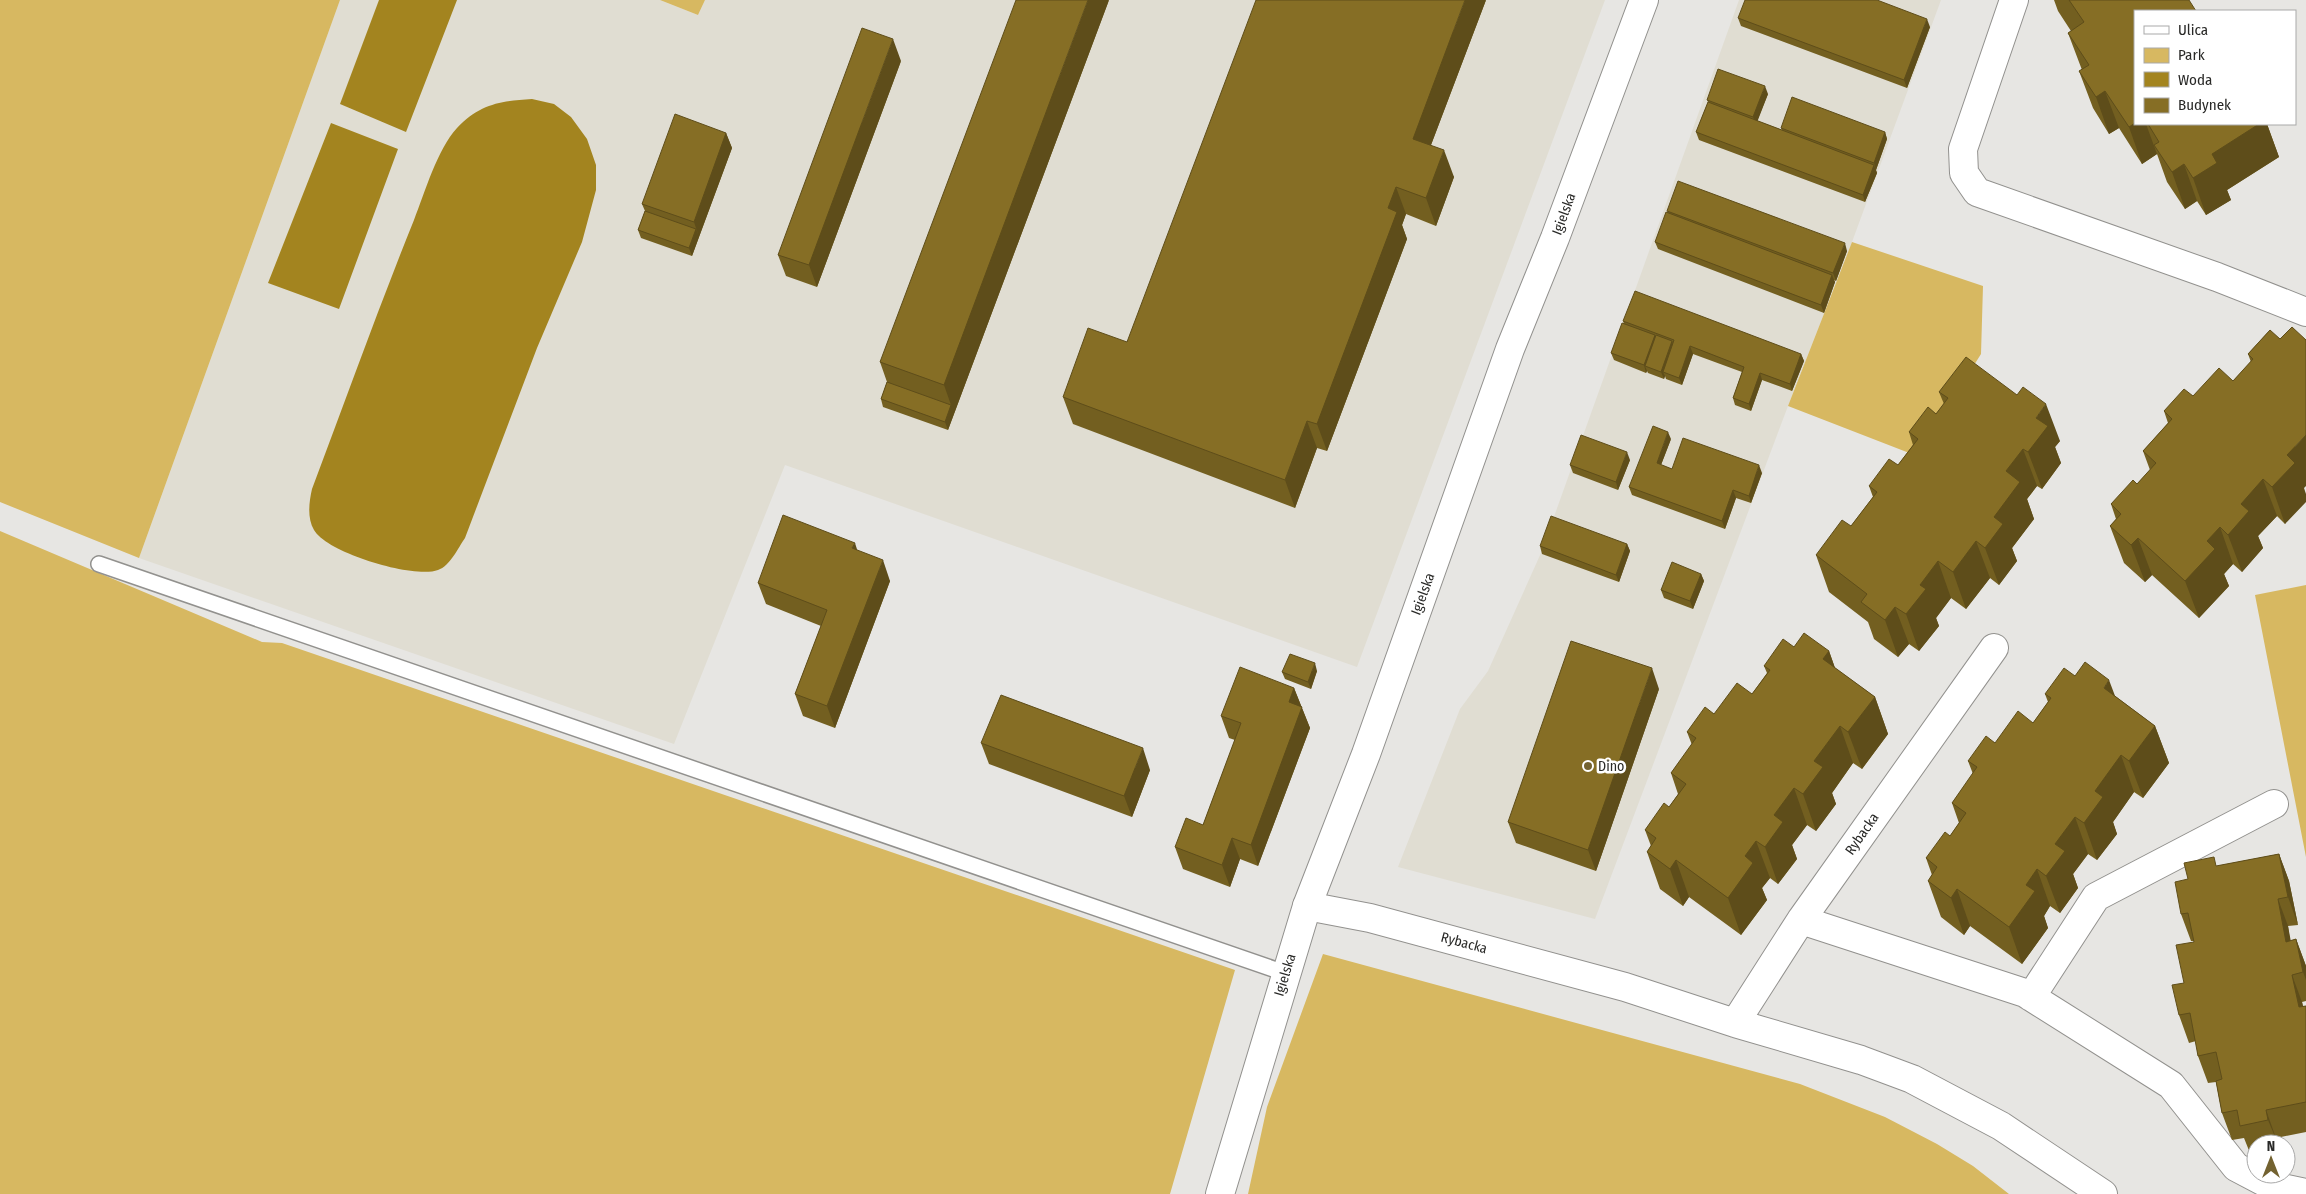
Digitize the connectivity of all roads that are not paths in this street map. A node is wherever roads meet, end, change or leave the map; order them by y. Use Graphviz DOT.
graph roads {
  1 [pos="1644,0"];
  2 [pos="2014,0"];
  3 [pos="2306,312"];
  4 [pos="99,564"];
  5 [pos="1994,648"];
  6 [pos="2274,804"];
  7 [pos="1306,906"];
  8 [pos="1801,920"];
  9 [pos="1285,974"];
  10 [pos="2031,997"];
  11 [pos="1735,1023"];
  12 [pos="2306,1193"];
  13 [pos="1220,1194"];
  14 [pos="2103,1194"];
  1 -- 7 [label="street, Igielska"];
  2 -- 3 [label="street"];
  4 -- 9 [label="lane"];
  5 -- 8 [label="street, Rybacka"];
  6 -- 10 [label="street"];
  7 -- 9 [label="street, Igielska"];
  7 -- 11 [label="street, Rybacka"];
  8 -- 10 [label="street"];
  8 -- 11 [label="street, Rybacka"];
  9 -- 13 [label="street, Igielska"];
  10 -- 12 [label="street"];
  11 -- 14 [label="street, Rybacka"];
}
